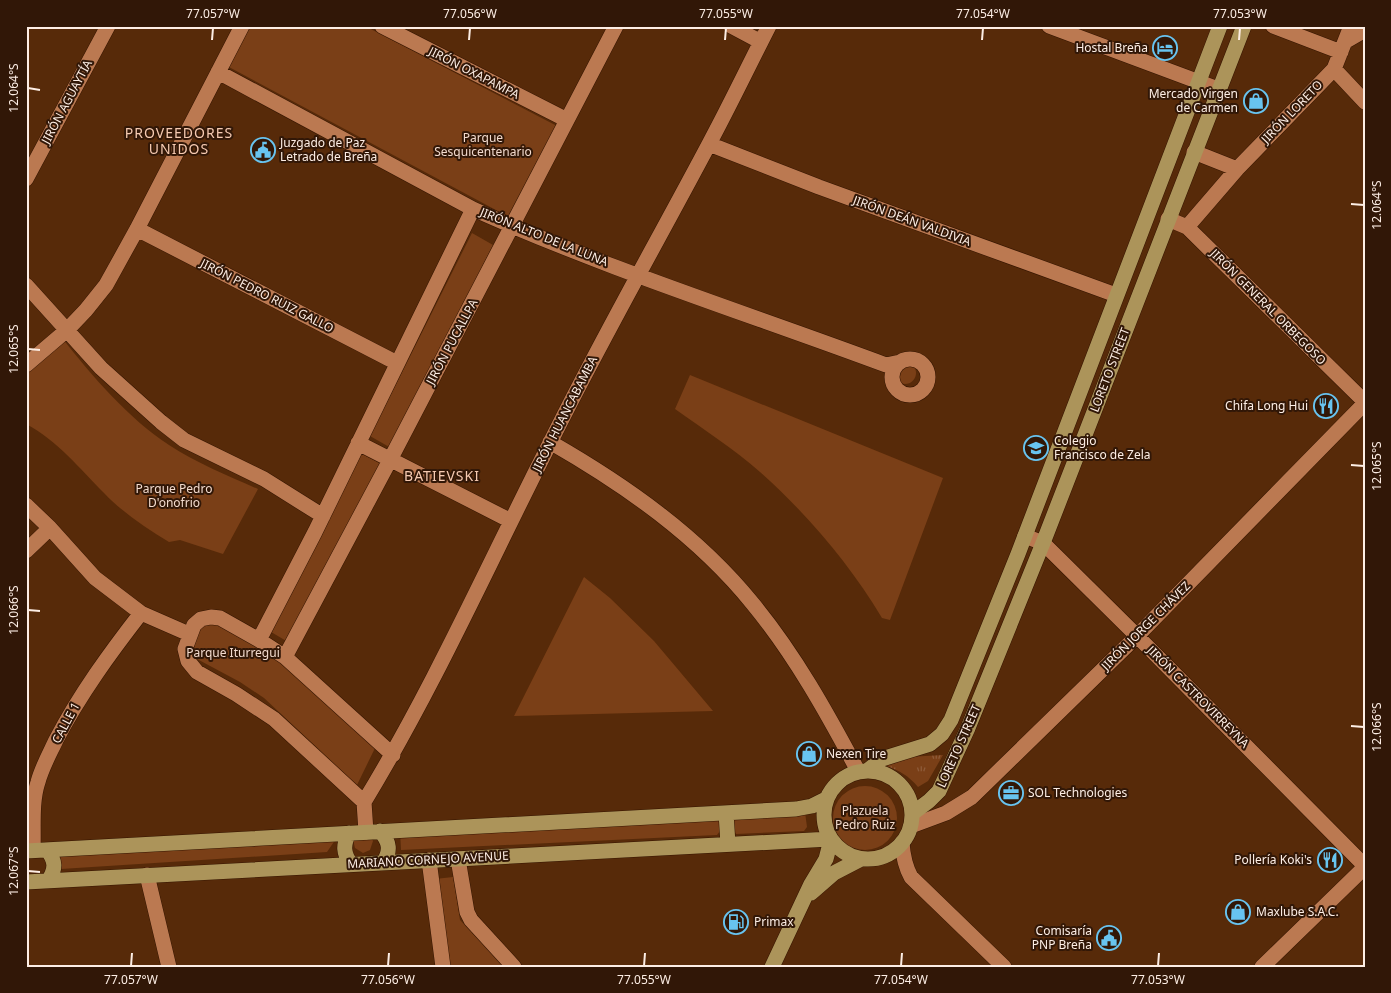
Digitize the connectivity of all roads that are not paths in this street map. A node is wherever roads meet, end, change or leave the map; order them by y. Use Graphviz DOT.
graph roads {
  1 [pos="108,26"];
  2 [pos="242,26"];
  3 [pos="382,26"];
  4 [pos="616,26"];
  5 [pos="731,26"];
  6 [pos="769,26"];
  7 [pos="1049,26"];
  8 [pos="1220,26"];
  9 [pos="1244,26"];
  10 [pos="1273,26"];
  11 [pos="1351,26"];
  12 [pos="1365,30"];
  13 [pos="761,42"];
  14 [pos="1343,46"];
  15 [pos="1334,69"];
  16 [pos="218,72"];
  17 [pos="1199,81"];
  18 [pos="1218,89"];
  19 [pos="1365,102"];
  20 [pos="567,120"];
  21 [pos="709,144"];
  22 [pos="1194,152"];
  23 [pos="1237,169"];
  24 [pos="26,179"];
  25 [pos="473,209"];
  26 [pos="1168,219"];
  27 [pos="512,226"];
  28 [pos="1187,227"];
  29 [pos="137,229"];
  30 [pos="637,274"];
  31 [pos="26,285"];
  32 [pos="1116,295"];
  33 [pos="67,330"];
  34 [pos="397,363"];
  35 [pos="26,365"];
  36 [pos="893,369"];
  37 [pos="1365,403"];
  38 [pos="550,442"];
  39 [pos="358,443"];
  40 [pos="390,460"];
  41 [pos="26,505"];
  42 [pos="323,516"];
  43 [pos="511,521"];
  44 [pos="50,528"];
  45 [pos="1025,536"];
  46 [pos="1043,543"];
  47 [pos="26,551"];
  48 [pos="141,613"];
  49 [pos="189,634"];
  50 [pos="1138,636"];
  51 [pos="259,640"];
  52 [pos="285,657"];
  53 [pos="393,755"];
  54 [pos="863,771"];
  55 [pos="826,799"];
  56 [pos="364,802"];
  57 [pos="726,813"];
  58 [pos="912,819"];
  59 [pos="373,832"];
  60 [pos="349,833"];
  61 [pos="831,840"];
  62 [pos="902,843"];
  63 [pos="728,844"];
  64 [pos="32,851"];
  65 [pos="458,859"];
  66 [pos="860,859"];
  67 [pos="430,860"];
  68 [pos="383,863"];
  69 [pos="351,864"];
  70 [pos="1365,866"];
  71 [pos="147,875"];
  72 [pos="27,881"];
  73 [pos="48,881"];
  74 [pos="802,904"];
  75 [pos="169,967"];
  76 [pos="443,967"];
  77 [pos="514,967"];
  78 [pos="772,967"];
  79 [pos="1004,967"];
  80 [pos="1262,967"];
  1 -- 24 [label="street, JIRÓN AGUAYTÍA"];
  2 -- 16 [label="street"];
  3 -- 20 [label="street, JIRÓN OXAPAMPA"];
  4 -- 20 [label="street, JIRÓN PUCALLPA"];
  5 -- 13 [label="street"];
  6 -- 13 [label="street, JIRÓN HUANCABAMBA"];
  7 -- 17 [label="street"];
  8 -- 17 [label="main road, LORETO STREET"];
  9 -- 18 [label="main road, LORETO STREET"];
  10 -- 14 [label="street"];
  11 -- 14 [label="street, JIRÓN LORETO"];
  12 -- 14 [label="street"];
  13 -- 21 [label="street, JIRÓN HUANCABAMBA"];
  14 -- 15 [label="street, JIRÓN LORETO"];
  15 -- 19 [label="street"];
  15 -- 23 [label="street, JIRÓN LORETO"];
  16 -- 25 [label="street, JIRÓN ALTO DE LA LUNA"];
  16 -- 29 [label="street"];
  17 -- 18 [label="street"];
  17 -- 32 [label="main road, LORETO STREET"];
  18 -- 22 [label="main road, LORETO STREET"];
  20 -- 27 [label="street, JIRÓN PUCALLPA"];
  21 -- 30 [label="street, JIRÓN HUANCABAMBA"];
  21 -- 32 [label="street, JIRÓN DEÁN VALDIVIA"];
  22 -- 23 [label="street"];
  22 -- 26 [label="main road, LORETO STREET"];
  23 -- 28 [label="street, JIRÓN LORETO"];
  25 -- 27 [label="street, JIRÓN ALTO DE LA LUNA"];
  25 -- 34 [label="street"];
  26 -- 28 [label="street, JIRÓN GENERAL ORBEGOSO"];
  26 -- 46 [label="main road, LORETO STREET"];
  27 -- 30 [label="street, JIRÓN ALTO DE LA LUNA"];
  27 -- 40 [label="street, JIRÓN PUCALLPA"];
  28 -- 37 [label="street, JIRÓN GENERAL ORBEGOSO"];
  29 -- 33 [label="street"];
  29 -- 34 [label="street, JIRÓN PEDRO RUIZ GALLO"];
  30 -- 36 [label="street, JIRÓN ALTO DE LA LUNA"];
  30 -- 38 [label="street, JIRÓN HUANCABAMBA"];
  31 -- 33 [label="street"];
  32 -- 45 [label="main road, LORETO STREET"];
  33 -- 35 [label="street"];
  33 -- 42 [label="street"];
  34 -- 39 [label="street"];
  37 -- 50 [label="street, JIRÓN JORGE CHÁVEZ"];
  38 -- 43 [label="street, JIRÓN HUANCABAMBA"];
  38 -- 54 [label="street"];
  39 -- 40 [label="street"];
  39 -- 42 [label="street"];
  40 -- 43 [label="street"];
  40 -- 52 [label="street, JIRÓN PUCALLPA"];
  41 -- 44 [label="street"];
  42 -- 51 [label="street"];
  43 -- 53 [label="street, JIRÓN HUANCABAMBA"];
  44 -- 47 [label="street"];
  44 -- 48 [label="street"];
  45 -- 46 [label="street, JIRÓN CASTROVIRREYNA"];
  45 -- 54 [label="main road, LORETO STREET"];
  46 -- 50 [label="street, JIRÓN CASTROVIRREYNA"];
  46 -- 58 [label="main road, LORETO STREET"];
  48 -- 49 [label="street"];
  48 -- 64 [label="street, CALLE 1"];
  49 -- 51 [label="street"];
  49 -- 56 [label="street"];
  50 -- 58 [label="street, JIRÓN JORGE CHÁVEZ"];
  50 -- 70 [label="street, JIRÓN CASTROVIRREYNA"];
  51 -- 52 [label="street"];
  52 -- 53 [label="street"];
  53 -- 56 [label="street, JIRÓN HUANCABAMBA"];
  54 -- 55 [label="main road"];
  54 -- 58 [label="main road"];
  55 -- 57 [label="main road"];
  55 -- 61 [label="main road"];
  56 -- 59 [label="street"];
  57 -- 59 [label="main road"];
  57 -- 63 [label="main road"];
  58 -- 62 [label="main road"];
  59 -- 60 [label="main road"];
  59 -- 68 [label="main road"];
  60 -- 64 [label="main road"];
  60 -- 69 [label="main road"];
  61 -- 63 [label="main road, MARIANO CORNEJO AVENUE"];
  61 -- 66 [label="main road"];
  61 -- 74 [label="main road"];
  62 -- 66 [label="main road"];
  62 -- 79 [label="street"];
  63 -- 65 [label="main road, MARIANO CORNEJO AVENUE"];
  64 -- 73 [label="main road"];
  65 -- 67 [label="main road, MARIANO CORNEJO AVENUE"];
  65 -- 77 [label="street"];
  66 -- 74 [label="main road"];
  67 -- 68 [label="main road, MARIANO CORNEJO AVENUE"];
  67 -- 76 [label="street"];
  68 -- 69 [label="main road, MARIANO CORNEJO AVENUE"];
  69 -- 71 [label="main road, MARIANO CORNEJO AVENUE"];
  70 -- 80 [label="street"];
  71 -- 73 [label="main road, MARIANO CORNEJO AVENUE"];
  71 -- 75 [label="street"];
  72 -- 73 [label="main road, MARIANO CORNEJO AVENUE"];
  74 -- 78 [label="main road"];
}
